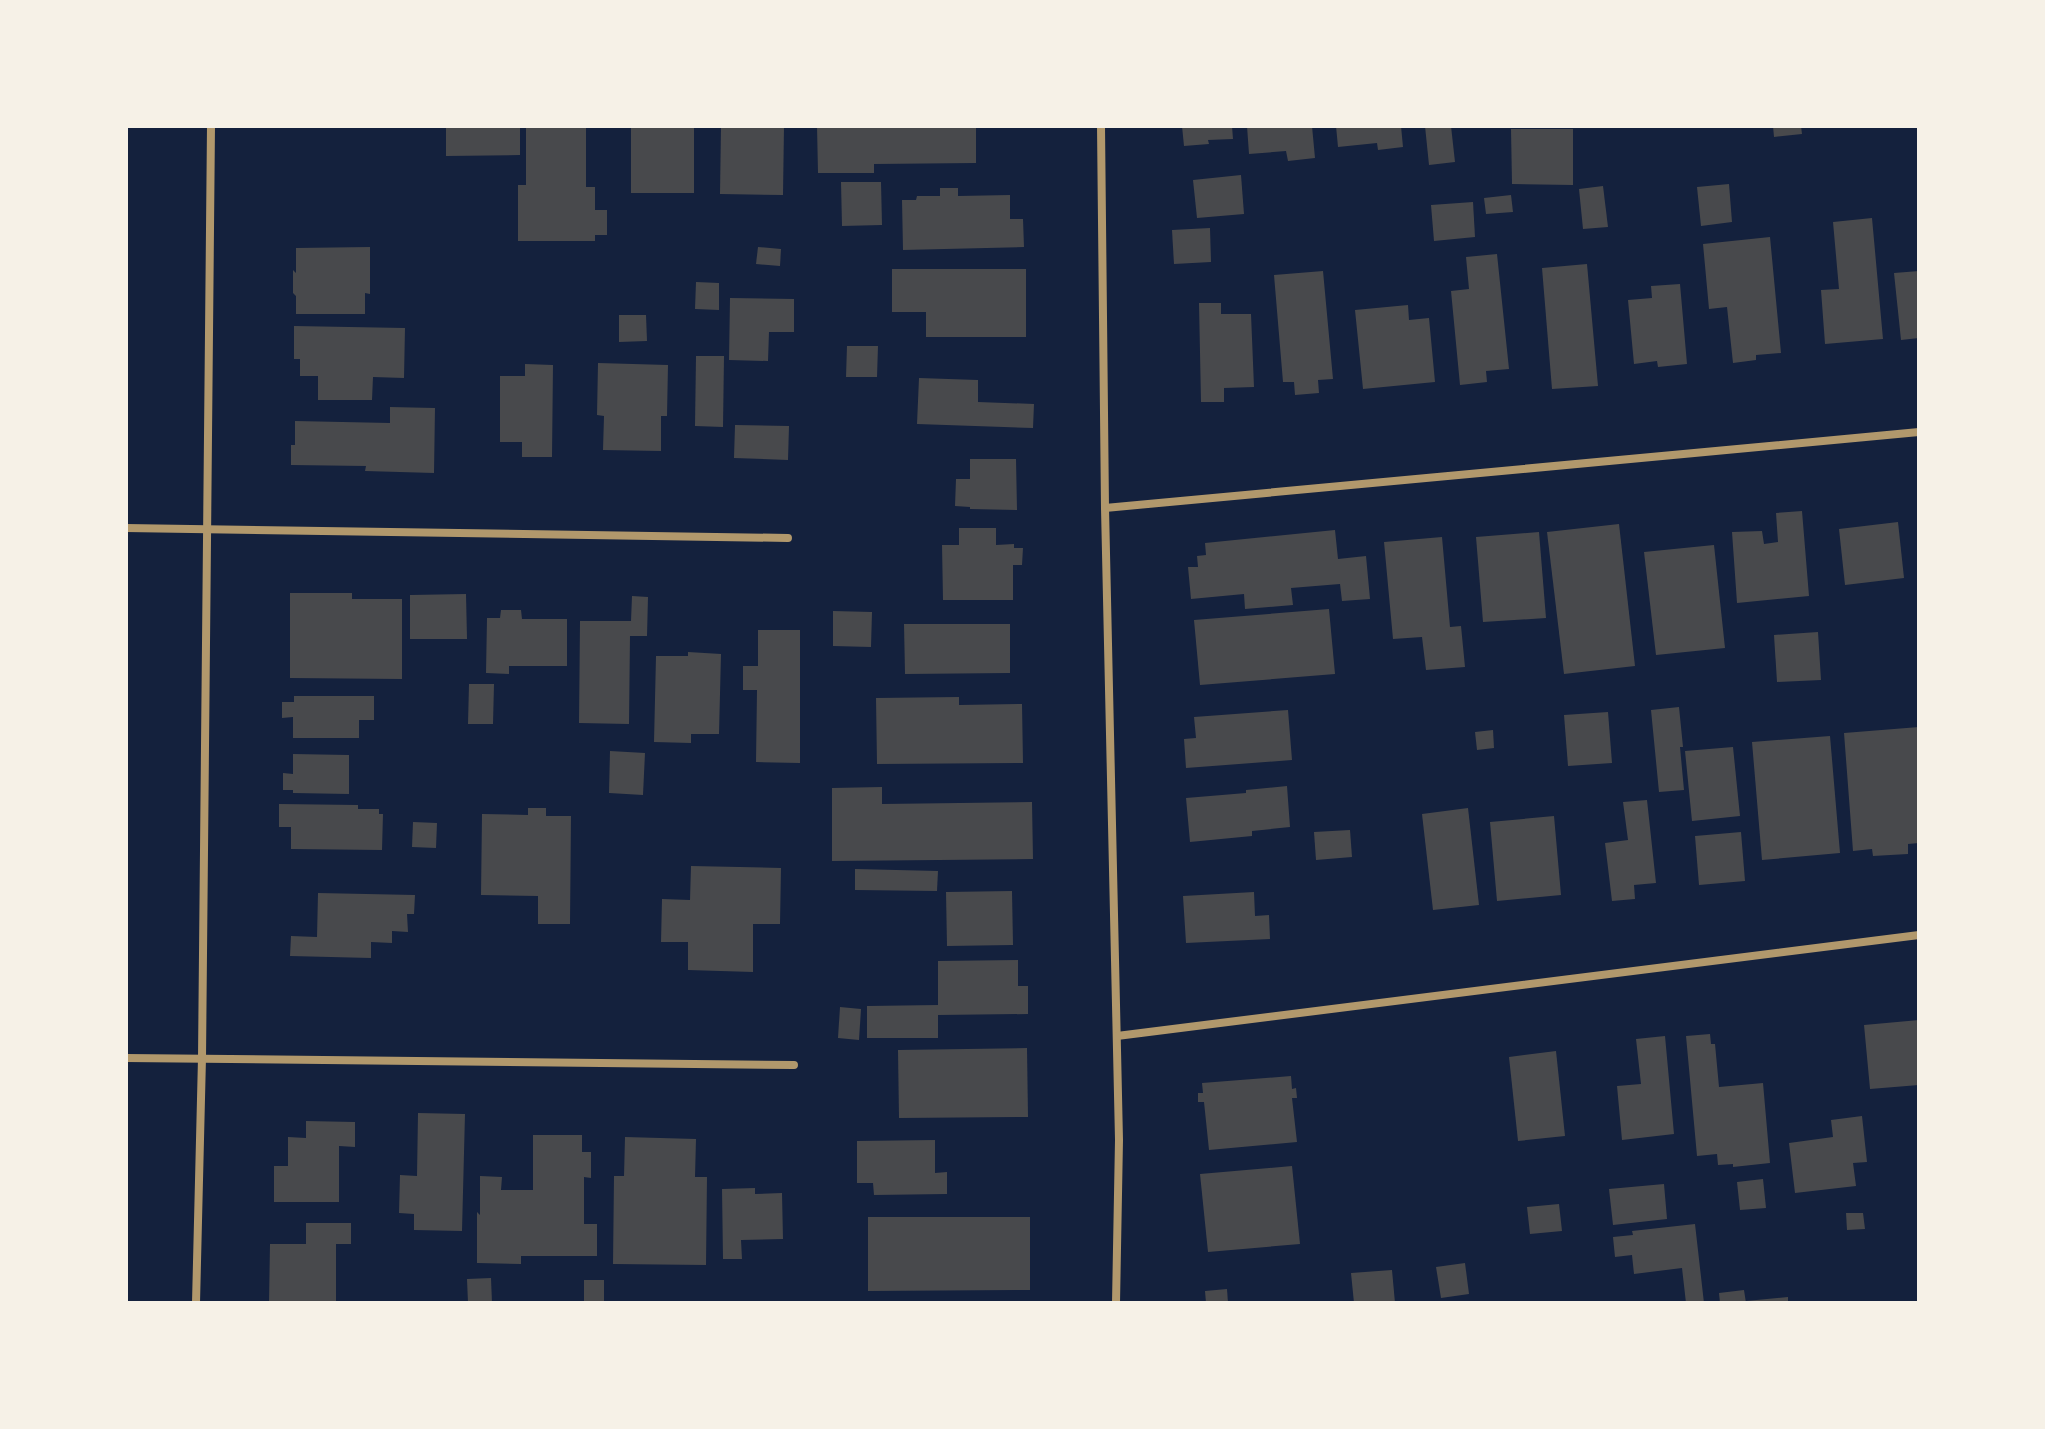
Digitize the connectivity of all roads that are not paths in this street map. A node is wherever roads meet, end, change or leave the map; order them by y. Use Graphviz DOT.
graph roads {
  1 [pos="211,126"];
  2 [pos="1101,126"];
  3 [pos="1919,432"];
  4 [pos="1105,508"];
  5 [pos="126,528"];
  6 [pos="206,529"];
  7 [pos="788,538"];
  8 [pos="1919,935"];
  9 [pos="1117,1036"];
  10 [pos="126,1058"];
  11 [pos="202,1058"];
  12 [pos="794,1065"];
  13 [pos="196,1303"];
  14 [pos="1116,1303"];
  1 -- 6 [label="street"];
  2 -- 4 [label="street"];
  3 -- 4 [label="street"];
  4 -- 9 [label="street"];
  5 -- 6 [label="street"];
  6 -- 7 [label="street"];
  6 -- 11 [label="street"];
  8 -- 9 [label="street"];
  9 -- 14 [label="street"];
  10 -- 11 [label="street"];
  11 -- 12 [label="street"];
  11 -- 13 [label="street"];
}
